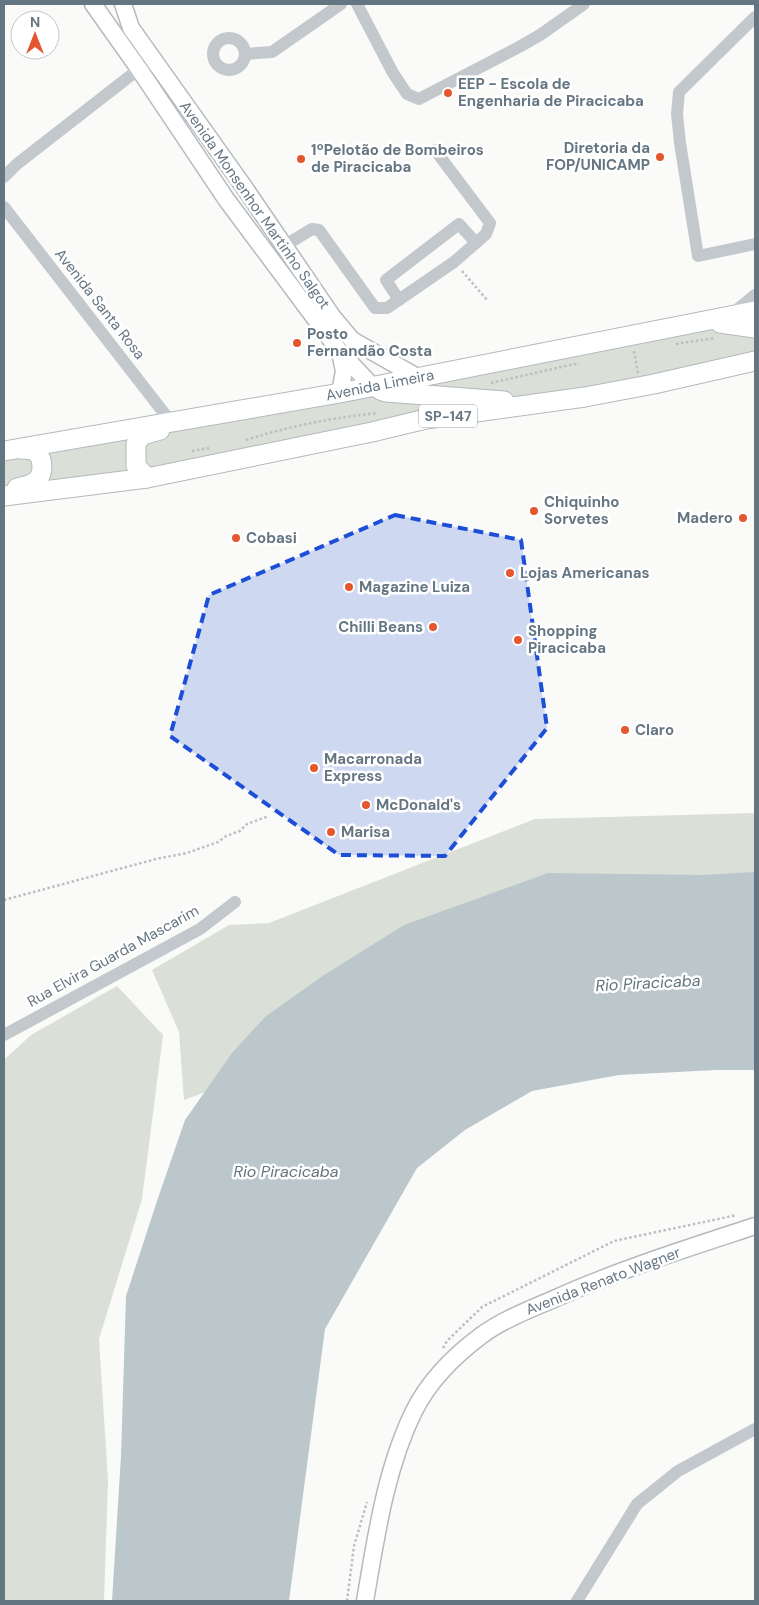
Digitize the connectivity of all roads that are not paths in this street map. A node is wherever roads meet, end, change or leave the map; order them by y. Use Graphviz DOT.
graph roads {
  1 [pos="93,4"];
  2 [pos="123,4"];
  3 [pos="341,4"];
  4 [pos="357,4"];
  5 [pos="584,4"];
  6 [pos="755,17"];
  7 [pos="245,54"];
  8 [pos="139,69"];
  9 [pos="435,150"];
  10 [pos="4,177"];
  11 [pos="244,187"];
  12 [pos="226,199"];
  13 [pos="4,207"];
  14 [pos="476,243"];
  15 [pos="755,244"];
  16 [pos="284,246"];
  17 [pos="755,295"];
  18 [pos="399,300"];
  19 [pos="755,311"];
  20 [pos="730,315"];
  21 [pos="704,321"];
  22 [pos="755,328"];
  23 [pos="340,352"];
  24 [pos="753,362"];
  25 [pos="417,377"];
  26 [pos="372,386"];
  27 [pos="340,393"];
  28 [pos="542,404"];
  29 [pos="229,413"];
  30 [pos="171,422"];
  31 [pos="10,450"];
  32 [pos="147,478"];
  33 [pos="4,492"];
  34 [pos="4,496"];
  35 [pos="235,902"];
  36 [pos="4,1035"];
  37 [pos="751,1220"];
  38 [pos="755,1429"];
  39 [pos="365,1601"];
  40 [pos="576,1601"];
  1 -- 8 [label="main road, Avenida Monsenhor Martinho Salgot"];
  2 -- 11 [label="main road, Avenida Monsenhor Martinho Salgot"];
  3 -- 7 [label="street"];
  4 -- 5 [label="street"];
  6 -- 15 [label="street"];
  8 -- 10 [label="street"];
  8 -- 12 [label="main road, Avenida Monsenhor Martinho Salgot"];
  9 -- 14 [label="street"];
  11 -- 12 [label="main road"];
  11 -- 16 [label="main road, Avenida Monsenhor Martinho Salgot"];
  12 -- 23 [label="main road, Avenida Monsenhor Martinho Salgot"];
  13 -- 30 [label="street, Avenida Santa Rosa"];
  14 -- 18 [label="street"];
  14 -- 18 [label="street"];
  16 -- 18 [label="street"];
  16 -- 25 [label="main road, Avenida Monsenhor Martinho Salgot"];
  17 -- 20 [label="street"];
  19 -- 20 [label="highway, Avenida Limeira"];
  20 -- 21 [label="highway, Avenida Limeira"];
  21 -- 22 [label="highway"];
  21 -- 25 [label="highway, Avenida Limeira"];
  23 -- 26 [label="main road"];
  23 -- 27 [label="main road, Avenida Monsenhor Martinho Salgot"];
  24 -- 28 [label="highway, SP-147"];
  25 -- 26 [label="highway, Avenida Limeira"];
  26 -- 27 [label="highway, Avenida Limeira"];
  26 -- 28 [label="highway"];
  27 -- 29 [label="highway, Avenida Limeira"];
  28 -- 32 [label="highway, SP-147"];
  29 -- 30 [label="highway, Avenida Limeira"];
  29 -- 32 [label="highway"];
  30 -- 31 [label="highway, Avenida Limeira"];
  31 -- 33 [label="highway"];
  32 -- 34 [label="highway, SP-147"];
  35 -- 36 [label="street, Rua Elvira Guarda Mascarim"];
  37 -- 39 [label="main road, Avenida Renato Wagner"];
  38 -- 40 [label="street"];
}
